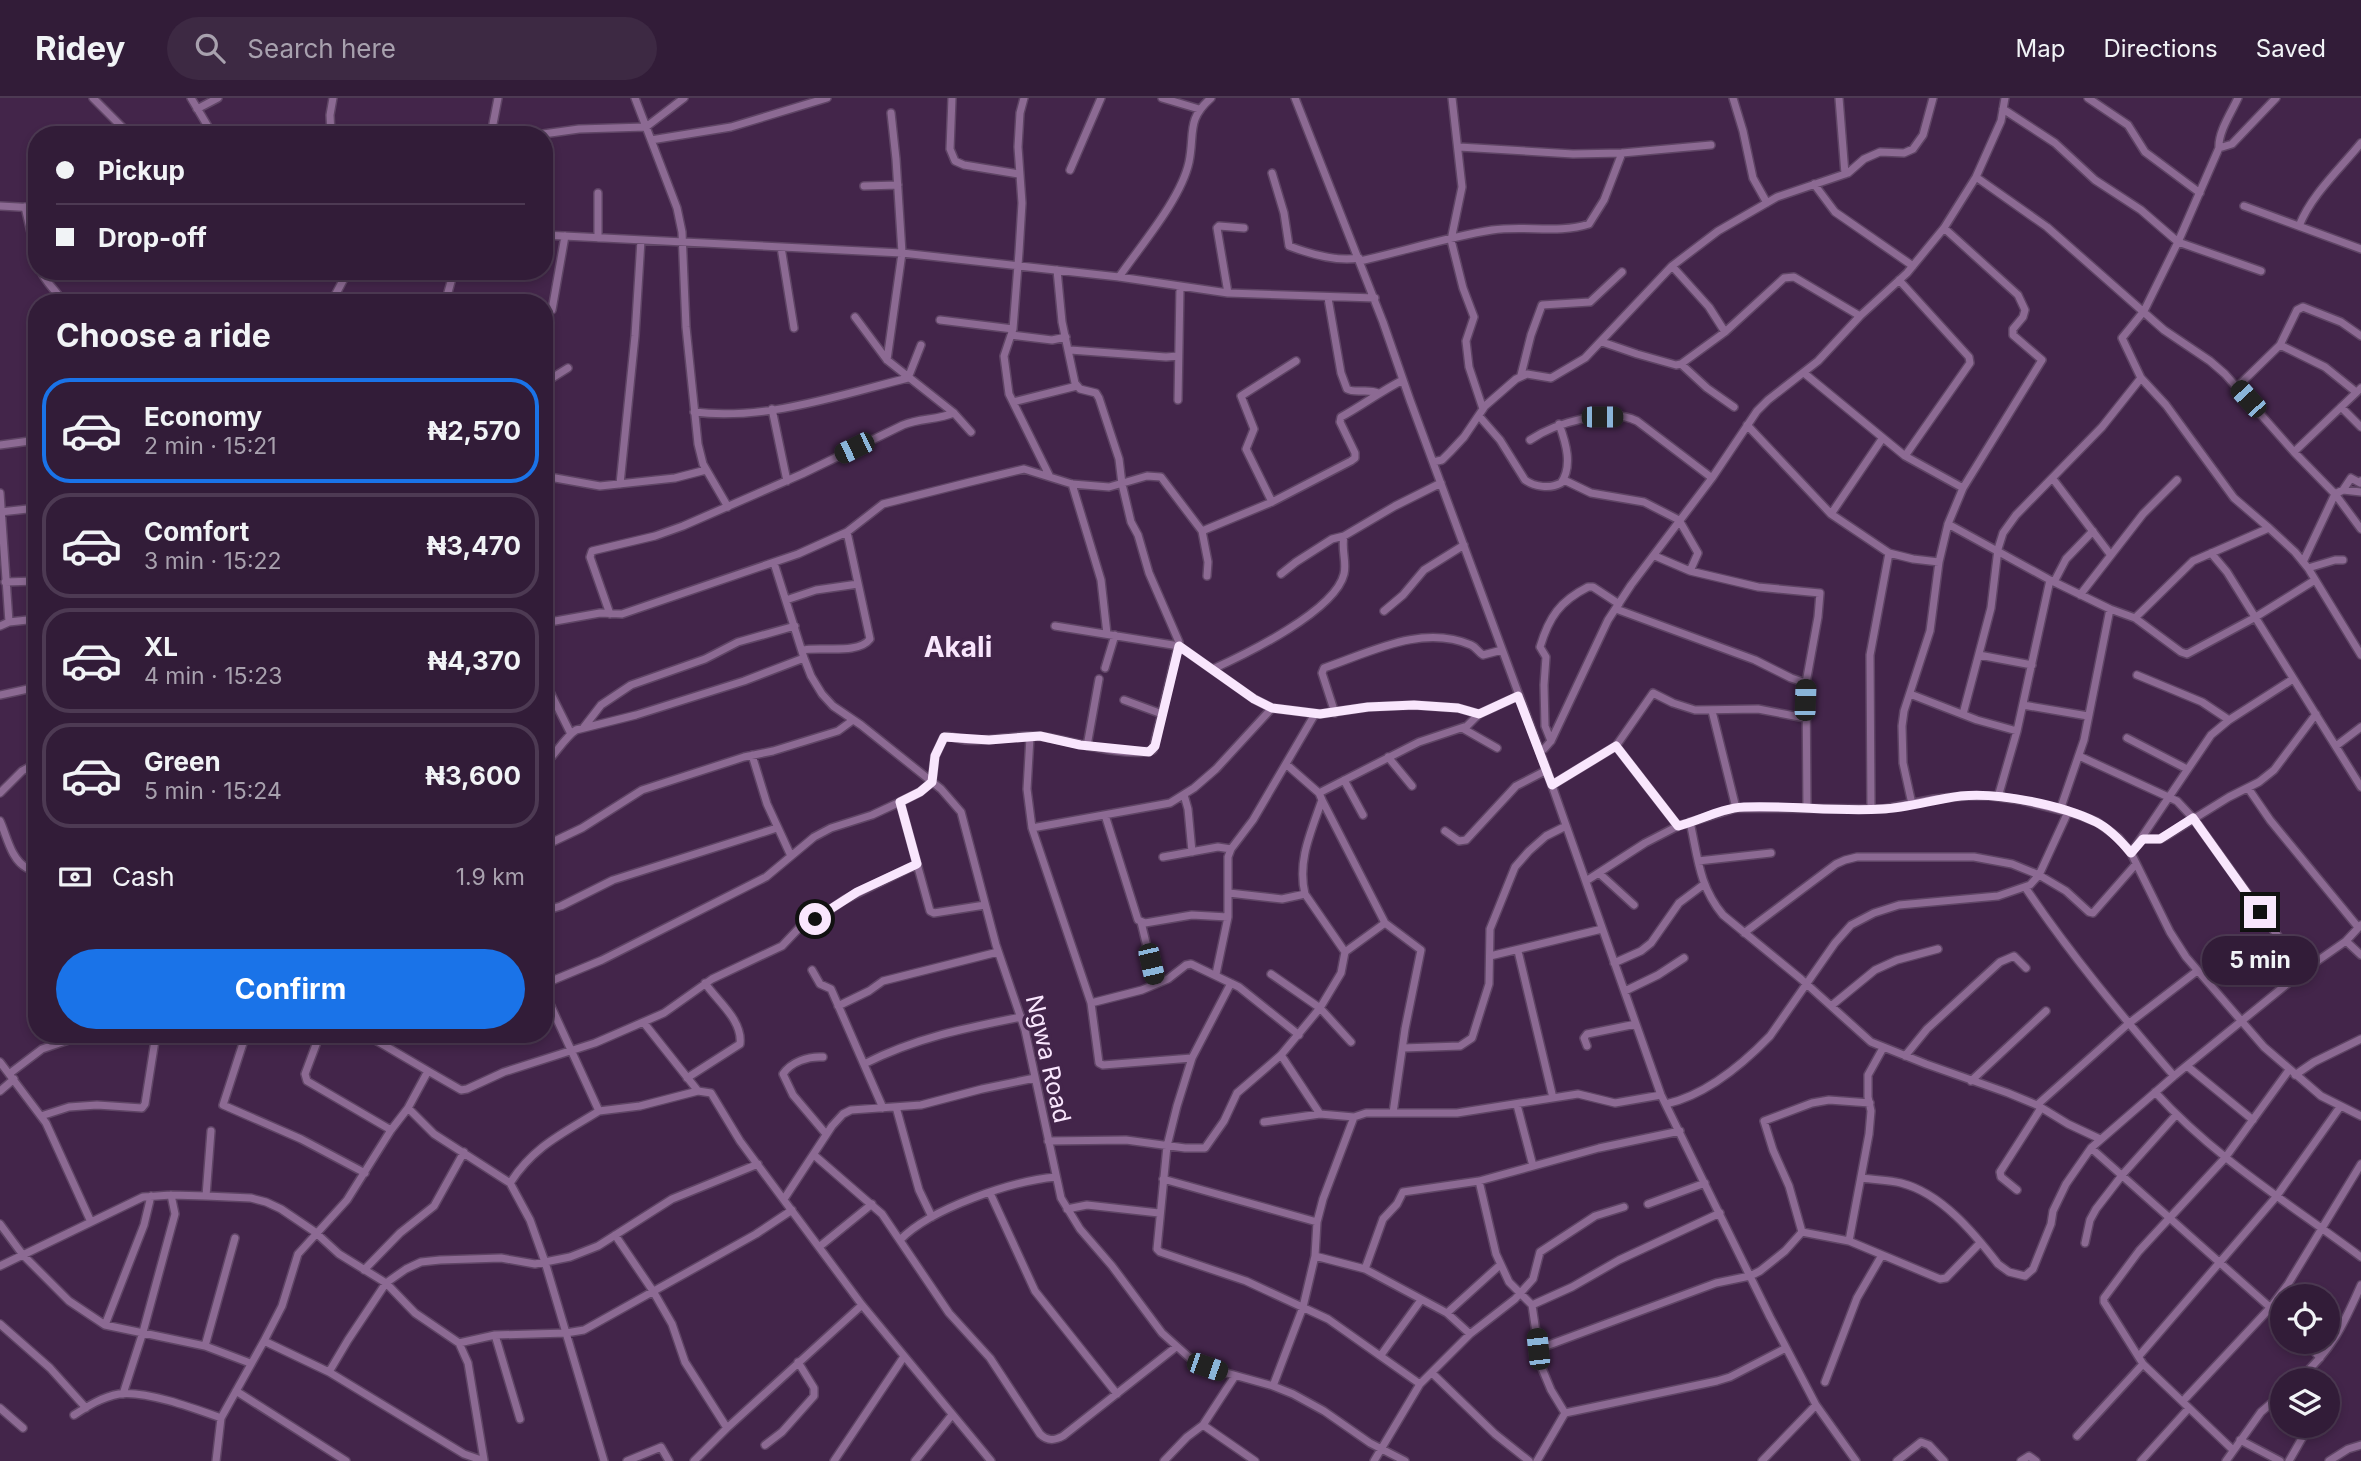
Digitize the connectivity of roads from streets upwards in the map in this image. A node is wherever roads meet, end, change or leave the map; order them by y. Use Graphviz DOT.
graph roads {
  1 [pos="93,98"];
  2 [pos="191,98"];
  3 [pos="218,98"];
  4 [pos="333,98"];
  5 [pos="498,98"];
  6 [pos="635,98"];
  7 [pos="684,98"];
  8 [pos="827,98"];
  9 [pos="952,98"];
  10 [pos="1024,98"];
  11 [pos="1101,98"];
  12 [pos="1162,98"];
  13 [pos="1211,98"];
  14 [pos="1295,98"];
  15 [pos="1452,98"];
  16 [pos="1733,98"];
  17 [pos="1839,98"];
  18 [pos="1933,98"];
  19 [pos="2005,98"];
  20 [pos="2088,98"];
  21 [pos="2276,98"];
  22 [pos="2234,100"];
  23 [pos="197,109"];
  24 [pos="1199,109"];
  25 [pos="2003,109"];
  26 [pos="891,113"];
  27 [pos="121,126"];
  28 [pos="207,126"];
  29 [pos="331,126"];
  30 [pos="493,126"];
  31 [pos="646,127"];
  32 [pos="553,133"];
  33 [pos="651,140"];
  34 [pos="2361,144"];
  35 [pos="1711,145"];
  36 [pos="1459,147"];
  37 [pos="2219,149"];
  38 [pos="1622,153"];
  39 [pos="1070,170"];
  40 [pos="1272,173"];
  41 [pos="1019,174"];
  42 [pos="1845,174"];
  43 [pos="1976,177"];
  44 [pos="1814,184"];
  45 [pos="898,185"];
  46 [pos="863,186"];
  47 [pos="598,193"];
  48 [pos="2200,193"];
  49 [pos="1767,203"];
  50 [pos="0,206"];
  51 [pos="2244,206"];
  52 [pos="25,207"];
  53 [pos="28,207"];
  54 [pos="28,220"];
  55 [pos="2299,226"];
  56 [pos="1244,228"];
  57 [pos="1944,228"];
  58 [pos="553,235"];
  59 [pos="565,236"];
  60 [pos="598,238"];
  61 [pos="641,240"];
  62 [pos="1451,240"];
  63 [pos="682,242"];
  64 [pos="2178,242"];
  65 [pos="781,247"];
  66 [pos="2361,248"];
  67 [pos="902,253"];
  68 [pos="1359,260"];
  69 [pos="1018,266"];
  70 [pos="1672,266"];
  71 [pos="1913,266"];
  72 [pos="1057,270"];
  73 [pos="2261,271"];
  74 [pos="1622,272"];
  75 [pos="1119,278"];
  76 [pos="44,280"];
  77 [pos="1899,280"];
  78 [pos="1180,287"];
  79 [pos="1228,293"];
  80 [pos="58,294"];
  81 [pos="1328,298"];
  82 [pos="1375,298"];
  83 [pos="553,304"];
  84 [pos="2144,311"];
  85 [pos="1860,316"];
  86 [pos="855,317"];
  87 [pos="940,320"];
  88 [pos="794,328"];
  89 [pos="1012,332"];
  90 [pos="1725,332"];
  91 [pos="2361,336"];
  92 [pos="1066,337"];
  93 [pos="1602,342"];
  94 [pos="920,345"];
  95 [pos="2280,345"];
  96 [pos="1070,349"];
  97 [pos="1178,356"];
  98 [pos="887,360"];
  99 [pos="1296,361"];
  100 [pos="1681,364"];
  101 [pos="568,368"];
  102 [pos="1804,373"];
  103 [pos="1521,375"];
  104 [pos="553,377"];
  105 [pos="908,378"];
  106 [pos="2141,378"];
  107 [pos="1403,380"];
  108 [pos="1077,386"];
  109 [pos="2237,387"];
  110 [pos="2359,390"];
  111 [pos="1378,393"];
  112 [pos="1178,400"];
  113 [pos="1013,402"];
  114 [pos="1734,407"];
  115 [pos="2342,407"];
  116 [pos="772,409"];
  117 [pos="694,412"];
  118 [pos="1481,412"];
  119 [pos="954,413"];
  120 [pos="1559,424"];
  121 [pos="1747,425"];
  122 [pos="2361,426"];
  123 [pos="971,432"];
  124 [pos="1882,439"];
  125 [pos="1530,440"];
  126 [pos="28,441"];
  127 [pos="0,445"];
  128 [pos="2294,452"];
  129 [pos="1905,456"];
  130 [pos="1433,462"];
  131 [pos="706,470"];
  132 [pos="1049,475"];
  133 [pos="553,478"];
  134 [pos="1712,478"];
  135 [pos="2053,479"];
  136 [pos="1564,480"];
  137 [pos="2177,480"];
  138 [pos="787,481"];
  139 [pos="2361,481"];
  140 [pos="1441,482"];
  141 [pos="620,484"];
  142 [pos="1072,484"];
  143 [pos="1122,484"];
  144 [pos="1963,488"];
  145 [pos="2339,492"];
  146 [pos="2361,492"];
  147 [pos="0,493"];
  148 [pos="1272,502"];
  149 [pos="727,507"];
  150 [pos="28,509"];
  151 [pos="1,512"];
  152 [pos="1831,514"];
  153 [pos="1679,520"];
  154 [pos="1948,524"];
  155 [pos="2269,528"];
  156 [pos="2361,529"];
  157 [pos="1202,531"];
  158 [pos="2093,531"];
  159 [pos="847,532"];
  160 [pos="1344,536"];
  161 [pos="1464,545"];
  162 [pos="1998,549"];
  163 [pos="1889,553"];
  164 [pos="2211,553"];
  165 [pos="2110,554"];
  166 [pos="1655,556"];
  167 [pos="2343,561"];
  168 [pos="1938,562"];
  169 [pos="774,563"];
  170 [pos="2306,565"];
  171 [pos="1690,571"];
  172 [pos="1281,574"];
  173 [pos="1207,576"];
  174 [pos="2315,580"];
  175 [pos="28,581"];
  176 [pos="2052,581"];
  177 [pos="5,582"];
  178 [pos="858,584"];
  179 [pos="2080,595"];
  180 [pos="786,600"];
  181 [pos="1617,607"];
  182 [pos="2110,609"];
  183 [pos="1384,611"];
  184 [pos="610,614"];
  185 [pos="2135,618"];
  186 [pos="2254,618"];
  187 [pos="28,620"];
  188 [pos="553,621"];
  189 [pos="9,622"];
  190 [pos="0,626"];
  191 [pos="794,626"];
  192 [pos="1055,626"];
  193 [pos="1111,634"];
  194 [pos="1179,646"];
  195 [pos="1502,650"];
  196 [pos="803,654"];
  197 [pos="1979,655"];
  198 [pos="2361,655"];
  199 [pos="2032,665"];
  200 [pos="1104,668"];
  201 [pos="1213,669"];
  202 [pos="2137,675"];
  203 [pos="1099,679"];
  204 [pos="2293,679"];
  205 [pos="1806,682"];
  206 [pos="28,690"];
  207 [pos="1910,694"];
  208 [pos="0,695"];
  209 [pos="1518,696"];
  210 [pos="553,698"];
  211 [pos="1124,700"];
  212 [pos="2023,705"];
  213 [pos="1272,708"];
  214 [pos="1712,711"];
  215 [pos="1335,713"];
  216 [pos="1162,714"];
  217 [pos="1315,714"];
  218 [pos="1479,714"];
  219 [pos="1963,714"];
  220 [pos="2316,714"];
  221 [pos="2088,716"];
  222 [pos="1805,718"];
  223 [pos="2229,719"];
  224 [pos="853,720"];
  225 [pos="2361,727"];
  226 [pos="584,728"];
  227 [pos="1462,728"];
  228 [pos="2017,731"];
  229 [pos="571,734"];
  230 [pos="1030,737"];
  231 [pos="2127,738"];
  232 [pos="1551,741"];
  233 [pos="1087,746"];
  234 [pos="1616,746"];
  235 [pos="2336,746"];
  236 [pos="1497,748"];
  237 [pos="1539,750"];
  238 [pos="752,755"];
  239 [pos="2080,756"];
  240 [pos="553,757"];
  241 [pos="1388,757"];
  242 [pos="1286,764"];
  243 [pos="28,767"];
  244 [pos="2188,769"];
  245 [pos="1547,770"];
  246 [pos="1344,780"];
  247 [pos="932,782"];
  248 [pos="1552,785"];
  249 [pos="1412,786"];
  250 [pos="2248,788"];
  251 [pos="2361,788"];
  252 [pos="0,793"];
  253 [pos="1184,794"];
  254 [pos="1321,797"];
  255 [pos="1998,797"];
  256 [pos="2170,797"];
  257 [pos="900,802"];
  258 [pos="1912,804"];
  259 [pos="1736,808"];
  260 [pos="1807,808"];
  261 [pos="1871,809"];
  262 [pos="2064,811"];
  263 [pos="1105,815"];
  264 [pos="1363,815"];
  265 [pos="2193,818"];
  266 [pos="0,821"];
  267 [pos="1690,822"];
  268 [pos="1566,826"];
  269 [pos="1678,826"];
  270 [pos="777,828"];
  271 [pos="1032,828"];
  272 [pos="1445,831"];
  273 [pos="2143,839"];
  274 [pos="553,842"];
  275 [pos="1231,849"];
  276 [pos="1192,852"];
  277 [pos="1771,853"];
  278 [pos="2131,853"];
  279 [pos="791,856"];
  280 [pos="1163,857"];
  281 [pos="1698,860"];
  282 [pos="917,864"];
  283 [pos="2136,864"];
  284 [pos="28,867"];
  285 [pos="1600,874"];
  286 [pos="2039,875"];
  287 [pos="1586,881"];
  288 [pos="1703,885"];
  289 [pos="2025,887"];
  290 [pos="1229,893"];
  291 [pos="1305,894"];
  292 [pos="985,905"];
  293 [pos="1634,905"];
  294 [pos="553,908"];
  295 [pos="1228,917"];
  296 [pos="1142,922"];
  297 [pos="1385,923"];
  298 [pos="2360,926"];
  299 [pos="1602,929"];
  300 [pos="1744,933"];
  301 [pos="2346,941"];
  302 [pos="1938,948"];
  303 [pos="1518,951"];
  304 [pos="998,952"];
  305 [pos="1345,952"];
  306 [pos="2361,955"];
  307 [pos="1490,956"];
  308 [pos="1684,958"];
  309 [pos="1614,963"];
  310 [pos="2026,968"];
  311 [pos="812,971"];
  312 [pos="2197,971"];
  313 [pos="2303,971"];
  314 [pos="1216,974"];
  315 [pos="1271,974"];
  316 [pos="553,980"];
  317 [pos="705,983"];
  318 [pos="1231,983"];
  319 [pos="1156,984"];
  320 [pos="1807,984"];
  321 [pos="1625,991"];
  322 [pos="1091,1003"];
  323 [pos="838,1006"];
  324 [pos="1831,1006"];
  325 [pos="1320,1008"];
  326 [pos="553,1011"];
  327 [pos="2046,1011"];
  328 [pos="1021,1017"];
  329 [pos="2242,1022"];
  330 [pos="644,1023"];
  331 [pos="1636,1024"];
  332 [pos="2128,1024"];
  333 [pos="1299,1035"];
  334 [pos="2361,1039"];
  335 [pos="1351,1042"];
  336 [pos="60,1043"];
  337 [pos="155,1043"];
  338 [pos="243,1043"];
  339 [pos="316,1043"];
  340 [pos="380,1043"];
  341 [pos="1587,1046"];
  342 [pos="1403,1048"];
  343 [pos="1883,1048"];
  344 [pos="572,1052"];
  345 [pos="1281,1055"];
  346 [pos="1905,1056"];
  347 [pos="823,1057"];
  348 [pos="1192,1058"];
  349 [pos="0,1062"];
  350 [pos="864,1064"];
  351 [pos="2187,1066"];
  352 [pos="428,1071"];
  353 [pos="2292,1073"];
  354 [pos="11,1076"];
  355 [pos="2174,1076"];
  356 [pos="687,1078"];
  357 [pos="1035,1079"];
  358 [pos="1971,1081"];
  359 [pos="0,1091"];
  360 [pos="698,1091"];
  361 [pos="2155,1092"];
  362 [pos="1661,1095"];
  363 [pos="1553,1098"];
  364 [pos="1870,1103"];
  365 [pos="1666,1104"];
  366 [pos="1517,1105"];
  367 [pos="2039,1106"];
  368 [pos="896,1107"];
  369 [pos="2340,1107"];
  370 [pos="408,1108"];
  371 [pos="883,1108"];
  372 [pos="599,1111"];
  373 [pos="1393,1113"];
  374 [pos="1320,1114"];
  375 [pos="2176,1115"];
  376 [pos="41,1116"];
  377 [pos="2361,1116"];
  378 [pos="1354,1117"];
  379 [pos="2253,1120"];
  380 [pos="1264,1122"];
  381 [pos="391,1130"];
  382 [pos="211,1131"];
  383 [pos="1680,1131"];
  384 [pos="826,1134"];
  385 [pos="2100,1139"];
  386 [pos="1048,1142"];
  387 [pos="1167,1146"];
  388 [pos="2091,1148"];
  389 [pos="464,1152"];
  390 [pos="814,1155"];
  391 [pos="2225,1158"];
  392 [pos="758,1164"];
  393 [pos="2361,1164"];
  394 [pos="1532,1166"];
  395 [pos="365,1173"];
  396 [pos="2123,1174"];
  397 [pos="1056,1177"];
  398 [pos="1862,1178"];
  399 [pos="1163,1179"];
  400 [pos="1479,1181"];
  401 [pos="510,1183"];
  402 [pos="1705,1183"];
  403 [pos="2017,1190"];
  404 [pos="990,1193"];
  405 [pos="151,1195"];
  406 [pos="171,1195"];
  407 [pos="206,1196"];
  408 [pos="2276,1197"];
  409 [pos="784,1199"];
  410 [pos="872,1204"];
  411 [pos="1648,1204"];
  412 [pos="1624,1207"];
  413 [pos="1067,1209"];
  414 [pos="792,1210"];
  415 [pos="1159,1213"];
  416 [pos="1720,1213"];
  417 [pos="932,1217"];
  418 [pos="2169,1218"];
  419 [pos="90,1222"];
  420 [pos="1317,1222"];
  421 [pos="0,1224"];
  422 [pos="2323,1228"];
  423 [pos="315,1232"];
  424 [pos="1802,1232"];
  425 [pos="615,1235"];
  426 [pos="235,1238"];
  427 [pos="900,1240"];
  428 [pos="1850,1241"];
  429 [pos="1980,1243"];
  430 [pos="2085,1243"];
  431 [pos="819,1247"];
  432 [pos="23,1255"];
  433 [pos="1882,1255"];
  434 [pos="1315,1256"];
  435 [pos="2361,1256"];
  436 [pos="545,1262"];
  437 [pos="2219,1264"];
  438 [pos="1500,1265"];
  439 [pos="0,1266"];
  440 [pos="1365,1269"];
  441 [pos="364,1270"];
  442 [pos="1750,1276"];
  443 [pos="386,1283"];
  444 [pos="2288,1284"];
  445 [pos="2361,1285"];
  446 [pos="653,1291"];
  447 [pos="1519,1294"];
  448 [pos="1421,1300"];
  449 [pos="862,1305"];
  450 [pos="1532,1305"];
  451 [pos="1303,1307"];
  452 [pos="2270,1308"];
  453 [pos="1447,1313"];
  454 [pos="0,1324"];
  455 [pos="105,1325"];
  456 [pos="143,1332"];
  457 [pos="566,1333"];
  458 [pos="1470,1334"];
  459 [pos="495,1335"];
  460 [pos="264,1341"];
  461 [pos="459,1343"];
  462 [pos="205,1346"];
  463 [pos="1176,1347"];
  464 [pos="1786,1348"];
  465 [pos="1538,1349"];
  466 [pos="2317,1354"];
  467 [pos="1381,1355"];
  468 [pos="2138,1356"];
  469 [pos="903,1358"];
  470 [pos="2320,1358"];
  471 [pos="799,1362"];
  472 [pos="250,1363"];
  473 [pos="2143,1364"];
  474 [pos="2310,1368"];
  475 [pos="329,1372"];
  476 [pos="1432,1373"];
  477 [pos="1235,1376"];
  478 [pos="1825,1382"];
  479 [pos="1420,1384"];
  480 [pos="1273,1386"];
  481 [pos="236,1391"];
  482 [pos="122,1394"];
  483 [pos="1117,1394"];
  484 [pos="2183,1401"];
  485 [pos="2270,1404"];
  486 [pos="1816,1405"];
  487 [pos="0,1408"];
  488 [pos="86,1408"];
  489 [pos="2189,1408"];
  490 [pos="1565,1413"];
  491 [pos="74,1415"];
  492 [pos="952,1415"];
  493 [pos="221,1418"];
  494 [pos="520,1419"];
  495 [pos="1203,1425"];
  496 [pos="727,1427"];
  497 [pos="23,1428"];
  498 [pos="2077,1436"];
  499 [pos="2302,1438"];
  500 [pos="2240,1440"];
  501 [pos="765,1445"];
  502 [pos="2361,1445"];
  503 [pos="1382,1449"];
  504 [pos="2233,1450"];
  505 [pos="484,1460"];
  506 [pos="216,1461"];
  507 [pos="346,1461"];
  508 [pos="604,1461"];
  509 [pos="627,1461"];
  510 [pos="669,1461"];
  511 [pos="694,1461"];
  512 [pos="834,1461"];
  513 [pos="915,1461"];
  514 [pos="991,1461"];
  515 [pos="1164,1461"];
  516 [pos="1255,1461"];
  517 [pos="1374,1461"];
  518 [pos="1405,1461"];
  519 [pos="1529,1461"];
  520 [pos="1537,1461"];
  521 [pos="1762,1461"];
  522 [pos="1856,1461"];
  523 [pos="1897,1461"];
  524 [pos="1944,1461"];
  525 [pos="2021,1461"];
  526 [pos="2035,1461"];
  527 [pos="2141,1461"];
  528 [pos="2226,1461"];
  529 [pos="2280,1461"];
  530 [pos="2289,1461"];
  531 [pos="2329,1461"];
  1 -- 27 [label="street"];
  2 -- 23 [label="street"];
  3 -- 23 [label="street"];
  4 -- 29 [label="street"];
  5 -- 30 [label="street"];
  6 -- 31 [label="street"];
  7 -- 31 [label="street"];
  8 -- 33 [label="street"];
  9 -- 41 [label="street"];
  10 -- 41 [label="street"];
  11 -- 39 [label="street"];
  12 -- 24 [label="street"];
  13 -- 24 [label="street"];
  14 -- 68 [label="street"];
  15 -- 36 [label="street"];
  16 -- 49 [label="street"];
  17 -- 42 [label="street"];
  18 -- 42 [label="street"];
  19 -- 25 [label="street"];
  20 -- 48 [label="street"];
  21 -- 37 [label="street"];
  22 -- 37 [label="street"];
  23 -- 28 [label="street"];
  24 -- 75 [label="street"];
  25 -- 43 [label="street"];
  25 -- 64 [label="street"];
  26 -- 45 [label="street"];
  31 -- 32 [label="street"];
  31 -- 33 [label="street"];
  33 -- 63 [label="street"];
  34 -- 55 [label="street"];
  35 -- 38 [label="street"];
  36 -- 38 [label="street"];
  36 -- 62 [label="street"];
  37 -- 48 [label="street"];
  38 -- 62 [label="street"];
  40 -- 68 [label="street"];
  41 -- 69 [label="street"];
  42 -- 44 [label="street"];
  43 -- 57 [label="street"];
  43 -- 84 [label="street"];
  44 -- 49 [label="street"];
  44 -- 71 [label="street"];
  45 -- 46 [label="street"];
  45 -- 67 [label="street"];
  47 -- 60 [label="street"];
  48 -- 64 [label="street"];
  49 -- 70 [label="street"];
  50 -- 52 [label="street"];
  51 -- 55 [label="street"];
  52 -- 53 [label="street"];
  52 -- 54 [label="street"];
  55 -- 66 [label="street"];
  56 -- 79 [label="street"];
  57 -- 71 [label="street"];
  57 -- 144 [label="street"];
  58 -- 59 [label="street"];
  59 -- 60 [label="street"];
  59 -- 83 [label="street"];
  60 -- 61 [label="street"];
  61 -- 63 [label="street"];
  61 -- 141 [label="street"];
  62 -- 68 [label="street"];
  62 -- 118 [label="street"];
  63 -- 65 [label="street"];
  63 -- 117 [label="street"];
  64 -- 73 [label="street"];
  64 -- 84 [label="street"];
  65 -- 67 [label="street"];
  65 -- 88 [label="street"];
  67 -- 69 [label="street"];
  67 -- 98 [label="street"];
  68 -- 82 [label="street"];
  69 -- 72 [label="street"];
  69 -- 89 [label="street"];
  70 -- 90 [label="street"];
  70 -- 93 [label="street"];
  71 -- 77 [label="street"];
  72 -- 75 [label="street"];
  72 -- 92 [label="street"];
  74 -- 103 [label="street"];
  75 -- 78 [label="street"];
  76 -- 80 [label="street"];
  77 -- 85 [label="street"];
  77 -- 129 [label="street"];
  78 -- 79 [label="street"];
  78 -- 97 [label="street"];
  79 -- 81 [label="street"];
  81 -- 82 [label="street"];
  81 -- 111 [label="street"];
  82 -- 107 [label="street"];
  84 -- 106 [label="street"];
  84 -- 109 [label="street"];
  85 -- 90 [label="street"];
  85 -- 102 [label="street"];
  86 -- 98 [label="street"];
  87 -- 89 [label="street"];
  89 -- 92 [label="street"];
  89 -- 113 [label="street"];
  90 -- 100 [label="street"];
  91 -- 95 [label="street"];
  92 -- 96 [label="street"];
  93 -- 100 [label="street"];
  93 -- 103 [label="street"];
  94 -- 105 [label="street"];
  95 -- 109 [label="street"];
  95 -- 110 [label="street"];
  96 -- 97 [label="street"];
  96 -- 108 [label="street"];
  97 -- 112 [label="street"];
  98 -- 105 [label="street"];
  99 -- 148 [label="street"];
  100 -- 114 [label="street"];
  101 -- 104 [label="street"];
  102 -- 121 [label="street"];
  102 -- 124 [label="street"];
  103 -- 118 [label="street"];
  105 -- 116 [label="street"];
  105 -- 119 [label="street"];
  106 -- 135 [label="street"];
  106 -- 155 [label="street"];
  107 -- 111 [label="street"];
  107 -- 130 [label="street"];
  108 -- 113 [label="street"];
  108 -- 143 [label="street"];
  109 -- 128 [label="street"];
  110 -- 115 [label="street"];
  111 -- 148 [label="street"];
  113 -- 132 [label="street"];
  115 -- 122 [label="street"];
  115 -- 128 [label="street"];
  116 -- 117 [label="street"];
  116 -- 138 [label="street"];
  117 -- 131 [label="street"];
  118 -- 130 [label="street"];
  118 -- 136 [label="street"];
  119 -- 123 [label="street"];
  119 -- 138 [label="street"];
  120 -- 125 [label="street"];
  120 -- 134 [label="street"];
  120 -- 136 [label="street"];
  121 -- 134 [label="street"];
  121 -- 152 [label="street"];
  124 -- 129 [label="street"];
  124 -- 152 [label="street"];
  126 -- 127 [label="street"];
  128 -- 145 [label="street"];
  129 -- 144 [label="street"];
  130 -- 140 [label="street"];
  131 -- 141 [label="street"];
  131 -- 149 [label="street"];
  132 -- 142 [label="street"];
  132 -- 159 [label="street"];
  133 -- 141 [label="street"];
  134 -- 153 [label="street"];
  135 -- 158 [label="street"];
  135 -- 162 [label="street"];
  136 -- 153 [label="street"];
  137 -- 165 [label="street"];
  138 -- 149 [label="street"];
  139 -- 145 [label="street"];
  140 -- 160 [label="street"];
  140 -- 161 [label="street"];
  142 -- 143 [label="street"];
  142 -- 193 [label="street"];
  143 -- 157 [label="street"];
  143 -- 194 [label="street"];
  144 -- 154 [label="street"];
  145 -- 146 [label="street"];
  145 -- 156 [label="street"];
  145 -- 170 [label="street"];
  147 -- 151 [label="street"];
  148 -- 157 [label="street"];
  149 -- 184 [label="street"];
  150 -- 151 [label="street"];
  151 -- 177 [label="street"];
  152 -- 163 [label="street"];
  153 -- 166 [label="street"];
  153 -- 171 [label="street"];
  154 -- 162 [label="street"];
  154 -- 168 [label="street"];
  155 -- 164 [label="street"];
  155 -- 170 [label="street"];
  157 -- 173 [label="street"];
  158 -- 165 [label="street"];
  158 -- 176 [label="street"];
  159 -- 169 [label="street"];
  159 -- 178 [label="street"];
  160 -- 172 [label="street"];
  160 -- 201 [label="street"];
  161 -- 183 [label="street"];
  161 -- 195 [label="street"];
  162 -- 176 [label="street"];
  162 -- 197 [label="street"];
  163 -- 168 [label="street"];
  163 -- 261 [label="street"];
  164 -- 185 [label="street"];
  164 -- 186 [label="street"];
  165 -- 179 [label="street"];
  166 -- 171 [label="street"];
  166 -- 181 [label="street"];
  167 -- 170 [label="street"];
  168 -- 207 [label="street"];
  169 -- 180 [label="street, Ngwa Road"];
  169 -- 184 [label="street"];
  170 -- 174 [label="street"];
  171 -- 205 [label="street"];
  174 -- 186 [label="street"];
  174 -- 198 [label="street"];
  175 -- 177 [label="street"];
  176 -- 179 [label="street"];
  176 -- 199 [label="street"];
  177 -- 189 [label="street"];
  178 -- 180 [label="street"];
  178 -- 196 [label="street"];
  179 -- 182 [label="street"];
  180 -- 191 [label="street, Ngwa Road"];
  181 -- 205 [label="street"];
  181 -- 232 [label="street"];
  181 -- 232 [label="street"];
  182 -- 185 [label="street"];
  182 -- 221 [label="street"];
  184 -- 188 [label="street"];
  185 -- 186 [label="street"];
  186 -- 204 [label="street"];
  187 -- 189 [label="street"];
  189 -- 190 [label="street"];
  191 -- 196 [label="street, Ngwa Road"];
  191 -- 226 [label="street"];
  192 -- 193 [label="street"];
  193 -- 194 [label="street"];
  193 -- 200 [label="street"];
  194 -- 201 [label="street"];
  194 -- 216 [label="street"];
  195 -- 209 [label="street"];
  195 -- 215 [label="street"];
  196 -- 224 [label="street, Ngwa Road"];
  196 -- 226 [label="street"];
  197 -- 199 [label="street"];
  197 -- 219 [label="street"];
  199 -- 212 [label="street"];
  201 -- 213 [label="street"];
  202 -- 223 [label="street"];
  203 -- 233 [label="street"];
  204 -- 220 [label="street"];
  204 -- 223 [label="street"];
  205 -- 222 [label="street"];
  206 -- 208 [label="street"];
  207 -- 219 [label="street"];
  207 -- 258 [label="street"];
  209 -- 218 [label="street"];
  209 -- 237 [label="street"];
  210 -- 229 [label="street"];
  211 -- 216 [label="street"];
  212 -- 221 [label="street"];
  212 -- 228 [label="street"];
  213 -- 217 [label="street"];
  213 -- 253 [label="street"];
  214 -- 222 [label="street"];
  214 -- 234 [label="street"];
  214 -- 259 [label="street"];
  215 -- 217 [label="street"];
  215 -- 218 [label="street"];
  216 -- 233 [label="street"];
  217 -- 242 [label="street"];
  218 -- 227 [label="street"];
  219 -- 228 [label="street"];
  220 -- 235 [label="street"];
  220 -- 250 [label="street"];
  221 -- 239 [label="street"];
  222 -- 260 [label="street"];
  223 -- 244 [label="street"];
  224 -- 238 [label="street"];
  224 -- 247 [label="street, Ngwa Road"];
  225 -- 235 [label="street"];
  226 -- 229 [label="street"];
  227 -- 236 [label="street"];
  227 -- 241 [label="street"];
  228 -- 255 [label="street"];
  229 -- 240 [label="street"];
  230 -- 233 [label="street"];
  230 -- 247 [label="street"];
  230 -- 271 [label="street"];
  231 -- 244 [label="street"];
  232 -- 237 [label="street"];
  234 -- 248 [label="street"];
  234 -- 269 [label="street"];
  235 -- 251 [label="street"];
  237 -- 245 [label="street"];
  238 -- 270 [label="street"];
  238 -- 274 [label="street"];
  239 -- 256 [label="street"];
  239 -- 262 [label="street"];
  241 -- 246 [label="street"];
  241 -- 249 [label="street"];
  242 -- 254 [label="street"];
  242 -- 275 [label="street"];
  243 -- 252 [label="street"];
  244 -- 256 [label="street"];
  245 -- 248 [label="street"];
  245 -- 272 [label="street"];
  246 -- 254 [label="street"];
  246 -- 264 [label="street"];
  247 -- 257 [label="street"];
  247 -- 292 [label="street, Ngwa Road"];
  248 -- 268 [label="street"];
  250 -- 265 [label="street"];
  250 -- 298 [label="street"];
  253 -- 263 [label="street"];
  253 -- 276 [label="street"];
  254 -- 291 [label="street"];
  254 -- 297 [label="street"];
  255 -- 258 [label="street"];
  255 -- 262 [label="street"];
  256 -- 265 [label="street"];
  256 -- 273 [label="street"];
  257 -- 279 [label="street"];
  257 -- 282 [label="street"];
  258 -- 261 [label="street"];
  259 -- 260 [label="street"];
  259 -- 267 [label="street"];
  260 -- 261 [label="street"];
  262 -- 278 [label="street"];
  262 -- 286 [label="street"];
  263 -- 271 [label="street"];
  263 -- 296 [label="street"];
  265 -- 273 [label="street"];
  265 -- 313 [label="street"];
  266 -- 284 [label="street"];
  267 -- 269 [label="street"];
  267 -- 281 [label="street"];
  268 -- 287 [label="street"];
  268 -- 307 [label="street"];
  269 -- 285 [label="street"];
  270 -- 279 [label="street"];
  270 -- 294 [label="street"];
  271 -- 322 [label="street"];
  273 -- 278 [label="street"];
  275 -- 276 [label="street"];
  275 -- 290 [label="street"];
  276 -- 280 [label="street"];
  277 -- 281 [label="street"];
  278 -- 283 [label="street"];
  279 -- 316 [label="street"];
  281 -- 288 [label="street"];
  282 -- 292 [label="street"];
  282 -- 317 [label="street"];
  283 -- 286 [label="street"];
  283 -- 312 [label="street"];
  285 -- 287 [label="street"];
  285 -- 293 [label="street"];
  286 -- 289 [label="street"];
  286 -- 300 [label="street"];
  287 -- 299 [label="street"];
  288 -- 300 [label="street"];
  288 -- 309 [label="street"];
  289 -- 320 [label="street"];
  289 -- 332 [label="street"];
  290 -- 291 [label="street"];
  290 -- 295 [label="street"];
  291 -- 305 [label="street"];
  292 -- 304 [label="street, Ngwa Road"];
  295 -- 296 [label="street"];
  295 -- 314 [label="street"];
  296 -- 319 [label="street"];
  297 -- 305 [label="street"];
  297 -- 342 [label="street"];
  298 -- 301 [label="street"];
  299 -- 303 [label="street"];
  299 -- 309 [label="street"];
  300 -- 320 [label="street"];
  301 -- 306 [label="street"];
  301 -- 313 [label="street"];
  302 -- 324 [label="street"];
  303 -- 307 [label="street"];
  303 -- 363 [label="street"];
  304 -- 323 [label="street"];
  304 -- 328 [label="street, Ngwa Road"];
  305 -- 325 [label="street"];
  307 -- 342 [label="street"];
  308 -- 321 [label="street"];
  309 -- 321 [label="street"];
  310 -- 346 [label="street"];
  311 -- 323 [label="street"];
  312 -- 329 [label="street"];
  312 -- 332 [label="street"];
  313 -- 329 [label="street"];
  314 -- 318 [label="street"];
  314 -- 319 [label="street"];
  315 -- 325 [label="street"];
  317 -- 330 [label="street"];
  317 -- 356 [label="street"];
  318 -- 333 [label="street"];
  318 -- 348 [label="street"];
  319 -- 322 [label="street"];
  320 -- 324 [label="street"];
  320 -- 365 [label="street"];
  321 -- 331 [label="street"];
  322 -- 348 [label="street"];
  323 -- 350 [label="street"];
  324 -- 343 [label="street"];
  325 -- 333 [label="street"];
  325 -- 335 [label="street"];
  326 -- 344 [label="street"];
  327 -- 358 [label="street"];
  328 -- 350 [label="street"];
  328 -- 357 [label="street, Ngwa Road"];
  329 -- 351 [label="street"];
  329 -- 353 [label="street"];
  330 -- 344 [label="street"];
  330 -- 356 [label="street"];
  331 -- 341 [label="street"];
  331 -- 362 [label="street"];
  332 -- 355 [label="street"];
  332 -- 367 [label="street"];
  333 -- 345 [label="street"];
  334 -- 353 [label="street"];
  336 -- 354 [label="street"];
  337 -- 376 [label="street"];
  338 -- 395 [label="street"];
  339 -- 381 [label="street"];
  340 -- 352 [label="street"];
  342 -- 373 [label="street"];
  343 -- 346 [label="street"];
  343 -- 364 [label="street"];
  344 -- 352 [label="street"];
  344 -- 372 [label="street"];
  345 -- 374 [label="street"];
  345 -- 387 [label="street"];
  346 -- 358 [label="street"];
  347 -- 384 [label="street"];
  348 -- 387 [label="street"];
  349 -- 354 [label="street"];
  350 -- 371 [label="street"];
  351 -- 355 [label="street"];
  351 -- 379 [label="street"];
  352 -- 370 [label="street"];
  353 -- 369 [label="street"];
  353 -- 379 [label="street"];
  354 -- 359 [label="street"];
  354 -- 376 [label="street"];
  355 -- 361 [label="street"];
  356 -- 360 [label="street"];
  357 -- 368 [label="street"];
  357 -- 386 [label="street, Ngwa Road"];
  358 -- 367 [label="street"];
  360 -- 372 [label="street"];
  360 -- 392 [label="street"];
  361 -- 375 [label="street"];
  361 -- 385 [label="street"];
  362 -- 363 [label="street"];
  362 -- 365 [label="street"];
  363 -- 366 [label="street"];
  364 -- 398 [label="street"];
  364 -- 424 [label="street"];
  365 -- 383 [label="street"];
  366 -- 373 [label="street"];
  366 -- 394 [label="street"];
  367 -- 385 [label="street"];
  367 -- 403 [label="street"];
  368 -- 371 [label="street"];
  368 -- 417 [label="street"];
  369 -- 377 [label="street"];
  369 -- 408 [label="street"];
  370 -- 381 [label="street"];
  370 -- 389 [label="street"];
  371 -- 384 [label="street"];
  372 -- 401 [label="street"];
  373 -- 378 [label="street"];
  374 -- 378 [label="street"];
  374 -- 380 [label="street"];
  375 -- 391 [label="street"];
  375 -- 396 [label="street"];
  376 -- 419 [label="street"];
  378 -- 420 [label="street"];
  379 -- 391 [label="street"];
  381 -- 395 [label="street"];
  382 -- 407 [label="street"];
  383 -- 394 [label="street"];
  383 -- 402 [label="street"];
  384 -- 390 [label="street"];
  385 -- 388 [label="street"];
  386 -- 387 [label="street"];
  386 -- 397 [label="street, Ngwa Road"];
  387 -- 399 [label="street"];
  388 -- 396 [label="street"];
  388 -- 429 [label="street"];
  389 -- 401 [label="street"];
  389 -- 441 [label="street"];
  390 -- 409 [label="street"];
  390 -- 410 [label="street"];
  391 -- 408 [label="street"];
  391 -- 418 [label="street"];
  392 -- 409 [label="street"];
  392 -- 425 [label="street"];
  393 -- 422 [label="street"];
  394 -- 400 [label="street"];
  395 -- 423 [label="street"];
  396 -- 418 [label="street"];
  396 -- 430 [label="street"];
  397 -- 404 [label="street"];
  397 -- 413 [label="street, Ngwa Road"];
  398 -- 428 [label="street"];
  398 -- 429 [label="street"];
  399 -- 415 [label="street"];
  399 -- 420 [label="street"];
  400 -- 438 [label="street"];
  400 -- 440 [label="street"];
  401 -- 436 [label="street"];
  402 -- 411 [label="street"];
  402 -- 416 [label="street"];
  404 -- 417 [label="street"];
  404 -- 483 [label="street"];
  405 -- 406 [label="street"];
  405 -- 419 [label="street"];
  405 -- 455 [label="street"];
  406 -- 407 [label="street"];
  406 -- 456 [label="street"];
  407 -- 423 [label="street"];
  408 -- 422 [label="street"];
  408 -- 437 [label="street"];
  409 -- 414 [label="street"];
  410 -- 427 [label="street"];
  410 -- 431 [label="street"];
  412 -- 447 [label="street"];
  413 -- 415 [label="street"];
  413 -- 463 [label="street, Ngwa Road"];
  414 -- 431 [label="street"];
  414 -- 446 [label="street"];
  415 -- 451 [label="street"];
  416 -- 442 [label="street"];
  416 -- 450 [label="street"];
  417 -- 427 [label="street"];
  418 -- 437 [label="street"];
  418 -- 468 [label="street"];
  419 -- 432 [label="street"];
  420 -- 434 [label="street"];
  421 -- 432 [label="street"];
  422 -- 435 [label="street"];
  422 -- 444 [label="street"];
  423 -- 441 [label="street"];
  423 -- 460 [label="street"];
  424 -- 428 [label="street"];
  424 -- 442 [label="street"];
  425 -- 436 [label="street"];
  425 -- 446 [label="street"];
  426 -- 462 [label="street"];
  427 -- 483 [label="street"];
  428 -- 433 [label="street"];
  429 -- 433 [label="street"];
  431 -- 449 [label="street"];
  432 -- 439 [label="street"];
  432 -- 455 [label="street"];
  433 -- 478 [label="street"];
  434 -- 440 [label="street"];
  434 -- 451 [label="street"];
  436 -- 443 [label="street"];
  436 -- 457 [label="street"];
  437 -- 452 [label="street"];
  437 -- 468 [label="street"];
  438 -- 447 [label="street"];
  438 -- 453 [label="street"];
  440 -- 448 [label="street"];
  441 -- 443 [label="street"];
  442 -- 464 [label="street"];
  442 -- 465 [label="street"];
  443 -- 461 [label="street"];
  443 -- 475 [label="street"];
  445 -- 470 [label="street"];
  446 -- 457 [label="street"];
  446 -- 496 [label="street"];
  447 -- 450 [label="street"];
  447 -- 458 [label="street"];
  448 -- 453 [label="street"];
  448 -- 467 [label="street"];
  449 -- 469 [label="street"];
  449 -- 471 [label="street"];
  450 -- 465 [label="street"];
  451 -- 467 [label="street"];
  451 -- 480 [label="street"];
  452 -- 484 [label="street"];
  453 -- 458 [label="street"];
  454 -- 488 [label="street"];
  455 -- 456 [label="street"];
  456 -- 462 [label="street"];
  456 -- 482 [label="street"];
  457 -- 459 [label="street"];
  457 -- 508 [label="street"];
  458 -- 476 [label="street"];
  459 -- 461 [label="street"];
  459 -- 494 [label="street"];
  460 -- 472 [label="street"];
  460 -- 475 [label="street"];
  461 -- 505 [label="street"];
  462 -- 472 [label="street"];
  463 -- 477 [label="street, Ngwa Road"];
  463 -- 483 [label="street"];
  464 -- 486 [label="street"];
  464 -- 490 [label="street"];
  465 -- 490 [label="street"];
  466 -- 470 [label="street"];
  467 -- 479 [label="street"];
  468 -- 473 [label="street"];
  469 -- 492 [label="street"];
  469 -- 512 [label="street"];
  470 -- 474 [label="street"];
  471 -- 496 [label="street"];
  471 -- 501 [label="street"];
  472 -- 481 [label="street"];
  473 -- 484 [label="street"];
  473 -- 498 [label="street"];
  475 -- 505 [label="street"];
  476 -- 479 [label="street"];
  476 -- 519 [label="street"];
  477 -- 480 [label="street, Ngwa Road"];
  477 -- 495 [label="street"];
  479 -- 503 [label="street"];
  480 -- 503 [label="street, Ngwa Road"];
  481 -- 493 [label="street"];
  481 -- 507 [label="street"];
  482 -- 488 [label="street"];
  482 -- 493 [label="street"];
  484 -- 489 [label="street"];
  485 -- 500 [label="street"];
  486 -- 521 [label="street"];
  486 -- 522 [label="street"];
  487 -- 497 [label="street"];
  488 -- 491 [label="street"];
  489 -- 504 [label="street"];
  489 -- 527 [label="street"];
  490 -- 520 [label="street"];
  492 -- 513 [label="street"];
  492 -- 514 [label="street"];
  493 -- 506 [label="street"];
  495 -- 515 [label="street"];
  495 -- 516 [label="street"];
  496 -- 511 [label="street"];
  499 -- 530 [label="street"];
  500 -- 504 [label="street"];
  500 -- 529 [label="street"];
  502 -- 531 [label="street"];
  503 -- 517 [label="street"];
  503 -- 518 [label="street, Ngwa Road"];
  504 -- 528 [label="street"];
  509 -- 510 [label="street"];
  523 -- 524 [label="street"];
  525 -- 526 [label="street"];
}
